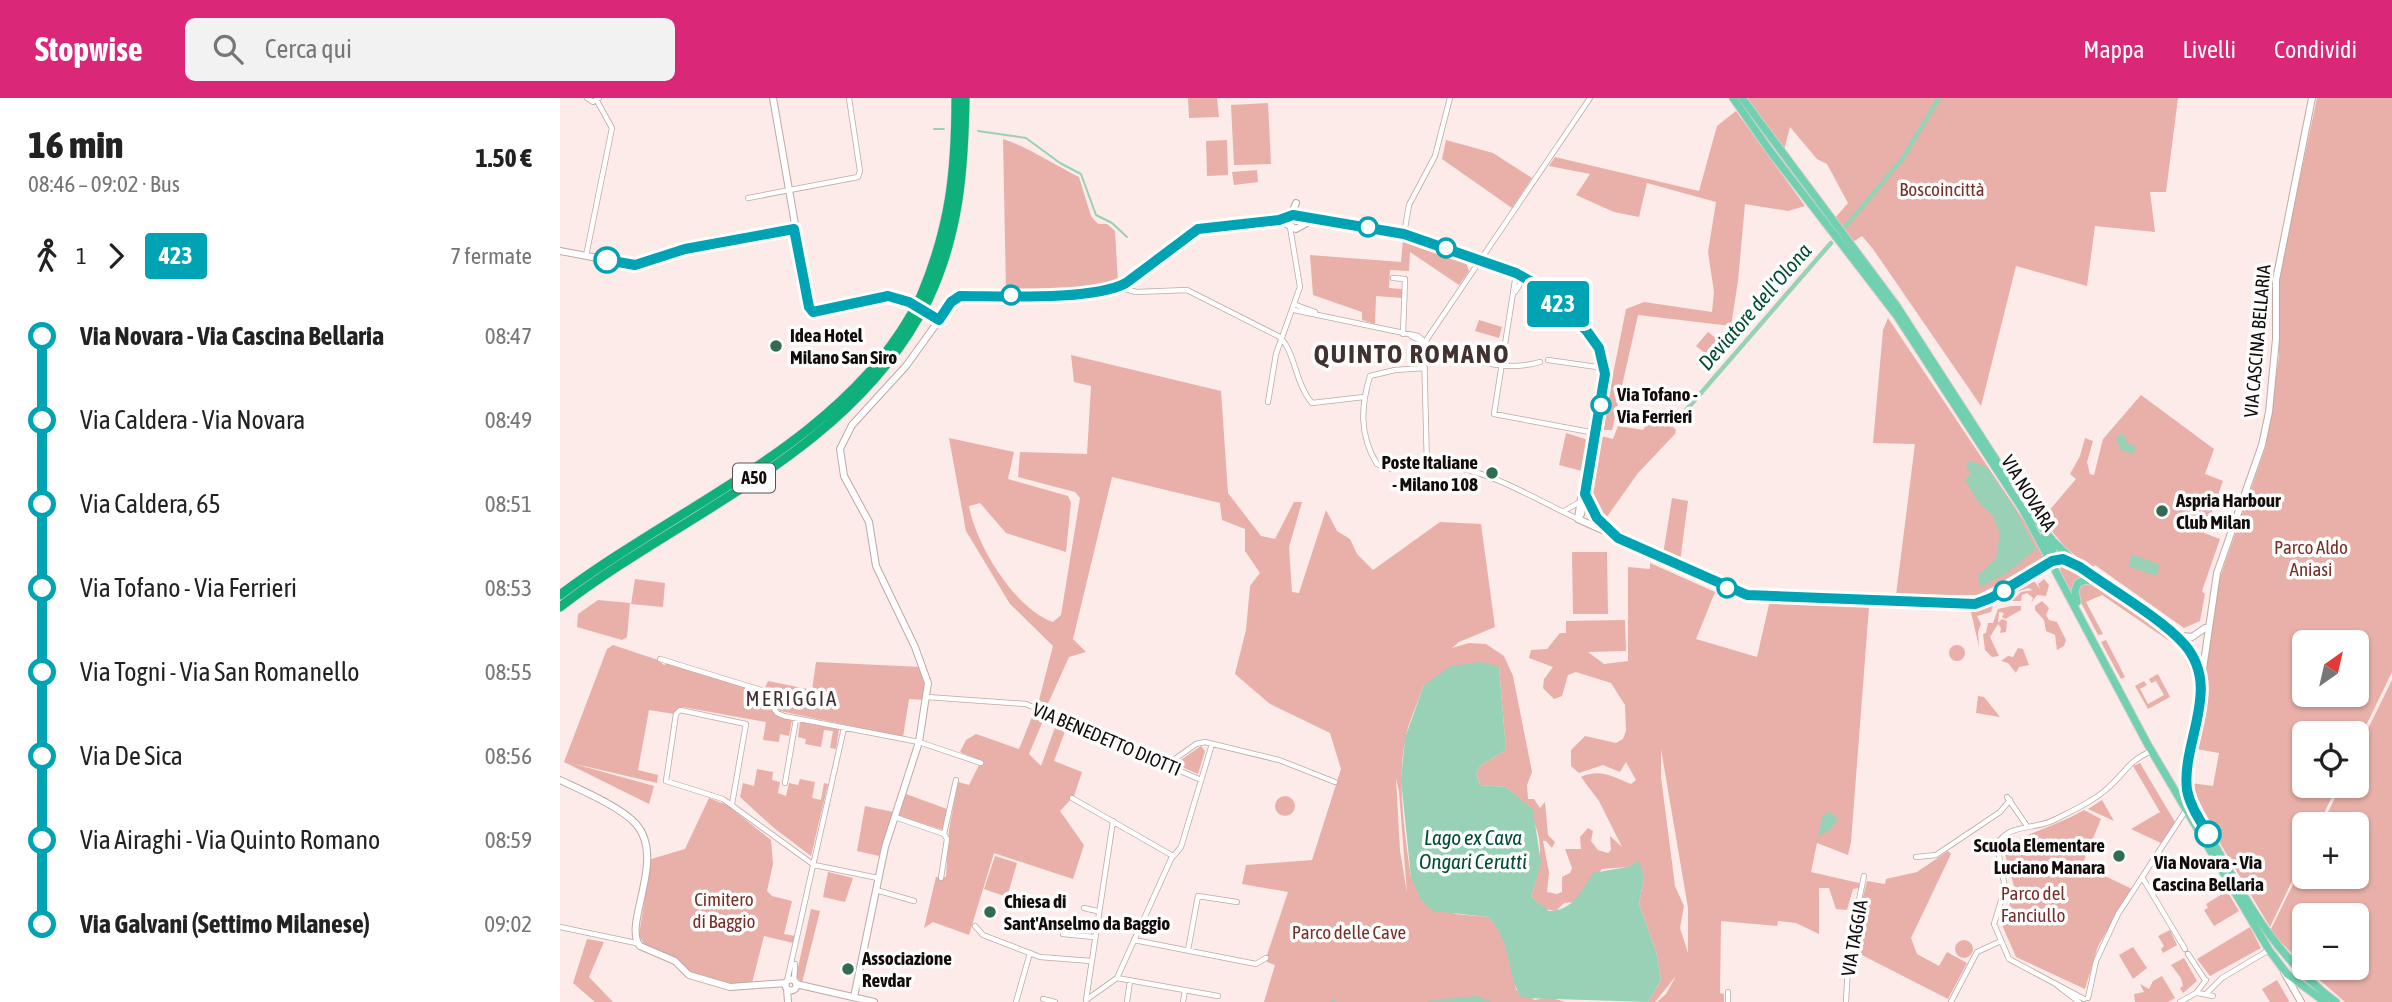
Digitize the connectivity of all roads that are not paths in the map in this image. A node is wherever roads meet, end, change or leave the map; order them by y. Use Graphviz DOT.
graph roads {
  1 [pos="587,98"];
  2 [pos="773,98"];
  3 [pos="849,98"];
  4 [pos="956,98"];
  5 [pos="965,98"];
  6 [pos="1450,98"];
  7 [pos="1590,98"];
  8 [pos="1733,98"];
  9 [pos="1741,98"];
  10 [pos="2312,98"];
  11 [pos="598,100"];
  12 [pos="789,191"];
  13 [pos="748,198"];
  14 [pos="1296,205"];
  15 [pos="1295,221"];
  16 [pos="1406,225"];
  17 [pos="794,229"];
  18 [pos="1395,232"];
  19 [pos="1404,234"];
  20 [pos="1414,237"];
  21 [pos="1293,241"];
  22 [pos="560,251"];
  23 [pos="1464,254"];
  24 [pos="586,256"];
  25 [pos="1480,260"];
  26 [pos="1473,272"];
  27 [pos="1516,273"];
  28 [pos="1525,276"];
  29 [pos="1393,278"];
  30 [pos="1126,283"];
  31 [pos="1118,287"];
  32 [pos="1132,291"];
  33 [pos="1515,293"];
  34 [pos="1298,296"];
  35 [pos="924,298"];
  36 [pos="1295,308"];
  37 [pos="1309,309"];
  38 [pos="1317,313"];
  39 [pos="915,317"];
  40 [pos="939,320"];
  41 [pos="1403,334"];
  42 [pos="1282,338"];
  43 [pos="1426,343"];
  44 [pos="1424,351"];
  45 [pos="1548,360"];
  46 [pos="1539,362"];
  47 [pos="1501,367"];
  48 [pos="1425,368"];
  49 [pos="1605,368"];
  50 [pos="1364,397"];
  51 [pos="1268,402"];
  52 [pos="1595,433"];
  53 [pos="1427,466"];
  54 [pos="1587,480"];
  55 [pos="1585,494"];
  56 [pos="1578,503"];
  57 [pos="1559,510"];
  58 [pos="2033,517"];
  59 [pos="1578,519"];
  60 [pos="1618,538"];
  61 [pos="2052,561"];
  62 [pos="2080,567"];
  63 [pos="2105,584"];
  64 [pos="560,595"];
  65 [pos="560,607"];
  66 [pos="2083,618"];
  67 [pos="2207,622"];
  68 [pos="2174,635"];
  69 [pos="660,659"];
  70 [pos="2201,681"];
  71 [pos="927,697"];
  72 [pos="796,719"];
  73 [pos="844,728"];
  74 [pos="919,742"];
  75 [pos="1212,744"];
  76 [pos="2152,751"];
  77 [pos="981,763"];
  78 [pos="1168,764"];
  79 [pos="956,779"];
  80 [pos="560,780"];
  81 [pos="1201,780"];
  82 [pos="1335,782"];
  83 [pos="785,783"];
  84 [pos="2187,787"];
  85 [pos="2174,790"];
  86 [pos="1072,798"];
  87 [pos="732,804"];
  88 [pos="2186,810"];
  89 [pos="895,817"];
  90 [pos="1113,821"];
  91 [pos="2027,826"];
  92 [pos="944,834"];
  93 [pos="1172,856"];
  94 [pos="1916,858"];
  95 [pos="814,865"];
  96 [pos="1864,876"];
  97 [pos="2142,877"];
  98 [pos="878,878"];
  99 [pos="941,878"];
  100 [pos="876,890"];
  101 [pos="914,901"];
  102 [pos="1237,902"];
  103 [pos="1084,908"];
  104 [pos="1097,911"];
  105 [pos="975,926"];
  106 [pos="560,927"];
  107 [pos="1063,933"];
  108 [pos="1094,937"];
  109 [pos="2270,939"];
  110 [pos="1135,940"];
  111 [pos="2001,941"];
  112 [pos="636,943"];
  113 [pos="2185,949"];
  114 [pos="1188,950"];
  115 [pos="2269,950"];
  116 [pos="1030,953"];
  117 [pos="2188,954"];
  118 [pos="1265,958"];
  119 [pos="1091,961"];
  120 [pos="2292,965"];
  121 [pos="2281,968"];
  122 [pos="2292,968"];
  123 [pos="1117,978"];
  124 [pos="2222,978"];
  125 [pos="1130,981"];
  126 [pos="2207,981"];
  127 [pos="789,985"];
  128 [pos="2201,986"];
  129 [pos="1185,990"];
  130 [pos="2209,990"];
  131 [pos="1728,992"];
  132 [pos="2194,994"];
  133 [pos="2314,994"];
  134 [pos="1218,996"];
  135 [pos="1043,999"];
  136 [pos="854,1000"];
  137 [pos="1086,1001"];
  138 [pos="2085,1001"];
  139 [pos="789,1002"];
  140 [pos="874,1002"];
  141 [pos="1016,1002"];
  142 [pos="1055,1002"];
  143 [pos="1127,1002"];
  144 [pos="1182,1002"];
  145 [pos="1728,1002"];
  146 [pos="1846,1002"];
  147 [pos="1951,1002"];
  148 [pos="2181,1002"];
  149 [pos="2216,1002"];
  150 [pos="2301,1002"];
  151 [pos="2325,1002"];
  152 [pos="2336,1002"];
  1 -- 11 [label="street"];
  2 -- 12 [label="street"];
  3 -- 12 [label="street"];
  4 -- 35 [label="highway, A50"];
  5 -- 35 [label="highway, A50"];
  6 -- 16 [label="street"];
  7 -- 25 [label="street"];
  8 -- 61 [label="main road, VIA NOVARA"];
  9 -- 58 [label="main road, VIA NOVARA"];
  10 -- 67 [label="street, VIA CASCINA BELLARIA"];
  11 -- 24 [label="street"];
  12 -- 13 [label="street"];
  12 -- 17 [label="street"];
  14 -- 15 [label="street"];
  15 -- 18 [label="street"];
  15 -- 21 [label="street"];
  15 -- 21 [label="street"];
  15 -- 30 [label="street"];
  16 -- 18 [label="street"];
  16 -- 19 [label="street"];
  16 -- 20 [label="street"];
  17 -- 24 [label="street"];
  17 -- 40 [label="street"];
  18 -- 19 [label="street"];
  19 -- 20 [label="street"];
  20 -- 23 [label="street"];
  21 -- 34 [label="street"];
  22 -- 24 [label="street"];
  23 -- 25 [label="street"];
  23 -- 26 [label="street"];
  25 -- 26 [label="street"];
  25 -- 27 [label="street"];
  26 -- 43 [label="street"];
  27 -- 28 [label="street"];
  27 -- 33 [label="street"];
  28 -- 33 [label="street"];
  28 -- 49 [label="street"];
  29 -- 41 [label="street"];
  30 -- 31 [label="street"];
  30 -- 32 [label="street"];
  31 -- 32 [label="street"];
  31 -- 40 [label="street"];
  32 -- 42 [label="street"];
  33 -- 47 [label="street"];
  34 -- 36 [label="street"];
  34 -- 37 [label="street"];
  35 -- 39 [label="highway, A50, bridge"];
  36 -- 37 [label="street"];
  36 -- 38 [label="street"];
  36 -- 42 [label="street"];
  37 -- 38 [label="street"];
  38 -- 41 [label="street"];
  39 -- 64 [label="highway, A50"];
  39 -- 65 [label="highway, A50"];
  40 -- 71 [label="street"];
  41 -- 43 [label="street"];
  42 -- 50 [label="street"];
  42 -- 51 [label="street"];
  43 -- 44 [label="street"];
  44 -- 47 [label="street"];
  44 -- 48 [label="street"];
  45 -- 49 [label="street"];
  46 -- 47 [label="street"];
  47 -- 52 [label="street"];
  48 -- 50 [label="street"];
  48 -- 53 [label="street"];
  49 -- 52 [label="street"];
  50 -- 53 [label="street"];
  52 -- 54 [label="street"];
  53 -- 57 [label="street"];
  54 -- 55 [label="street"];
  54 -- 56 [label="street"];
  55 -- 59 [label="street"];
  55 -- 60 [label="street"];
  56 -- 57 [label="street"];
  56 -- 59 [label="street"];
  57 -- 59 [label="street"];
  58 -- 61 [label="main road"];
  58 -- 62 [label="main road, VIA NOVARA"];
  59 -- 60 [label="street"];
  60 -- 61 [label="street"];
  61 -- 62 [label="main road"];
  61 -- 66 [label="main road, VIA NOVARA"];
  62 -- 63 [label="main road"];
  63 -- 66 [label="main road"];
  63 -- 68 [label="main road"];
  66 -- 76 [label="main road, VIA NOVARA"];
  67 -- 68 [label="street"];
  67 -- 70 [label="street, VIA CASCINA BELLARIA"];
  68 -- 70 [label="main road"];
  69 -- 72 [label="street"];
  70 -- 84 [label="main road, VIA CASCINA BELLARIA"];
  71 -- 74 [label="street"];
  71 -- 78 [label="street, VIA BENEDETTO DIOTTI"];
  72 -- 73 [label="street"];
  72 -- 83 [label="street"];
  73 -- 74 [label="street"];
  73 -- 95 [label="street"];
  74 -- 77 [label="street"];
  74 -- 89 [label="street"];
  75 -- 78 [label="street"];
  75 -- 81 [label="street"];
  75 -- 82 [label="street"];
  76 -- 85 [label="main road, VIA NOVARA"];
  76 -- 91 [label="street"];
  78 -- 81 [label="street, VIA BENEDETTO DIOTTI"];
  79 -- 92 [label="street"];
  80 -- 112 [label="street"];
  81 -- 93 [label="street"];
  84 -- 85 [label="main road"];
  84 -- 109 [label="main road"];
  85 -- 88 [label="main road, VIA NOVARA"];
  86 -- 90 [label="street"];
  87 -- 87 [label="street"];
  87 -- 95 [label="street"];
  88 -- 97 [label="street"];
  88 -- 115 [label="main road, VIA NOVARA"];
  89 -- 92 [label="street"];
  89 -- 98 [label="street"];
  90 -- 93 [label="street"];
  90 -- 104 [label="street"];
  91 -- 94 [label="street"];
  91 -- 111 [label="street"];
  92 -- 99 [label="street"];
  93 -- 110 [label="street"];
  95 -- 98 [label="street"];
  95 -- 127 [label="street"];
  96 -- 146 [label="street, VIA TAGGIA"];
  97 -- 113 [label="street"];
  97 -- 138 [label="street"];
  98 -- 100 [label="street"];
  100 -- 101 [label="street"];
  100 -- 136 [label="street"];
  102 -- 114 [label="street"];
  103 -- 104 [label="street"];
  104 -- 108 [label="street"];
  105 -- 116 [label="street"];
  106 -- 112 [label="street"];
  107 -- 108 [label="street"];
  108 -- 119 [label="street"];
  109 -- 115 [label="main road"];
  109 -- 120 [label="main road"];
  110 -- 114 [label="street"];
  110 -- 123 [label="street"];
  111 -- 138 [label="street"];
  111 -- 147 [label="street"];
  112 -- 127 [label="street"];
  114 -- 118 [label="street"];
  115 -- 121 [label="main road, VIA NOVARA"];
  115 -- 122 [label="main road"];
  115 -- 124 [label="street"];
  116 -- 119 [label="street"];
  116 -- 141 [label="street"];
  117 -- 126 [label="street"];
  119 -- 137 [label="street"];
  121 -- 133 [label="main road"];
  121 -- 150 [label="street, VIA NOVARA"];
  123 -- 125 [label="street"];
  123 -- 137 [label="street"];
  124 -- 126 [label="street"];
  124 -- 130 [label="street"];
  125 -- 129 [label="street"];
  125 -- 143 [label="street"];
  126 -- 128 [label="street"];
  126 -- 130 [label="street"];
  127 -- 136 [label="street"];
  127 -- 139 [label="street"];
  128 -- 130 [label="street"];
  128 -- 132 [label="street"];
  129 -- 134 [label="street"];
  129 -- 144 [label="street"];
  130 -- 132 [label="street"];
  130 -- 149 [label="street"];
  131 -- 145 [label="street"];
  132 -- 148 [label="street"];
  133 -- 151 [label="main road"];
  133 -- 152 [label="main road"];
  135 -- 142 [label="street"];
  136 -- 140 [label="street"];
}
